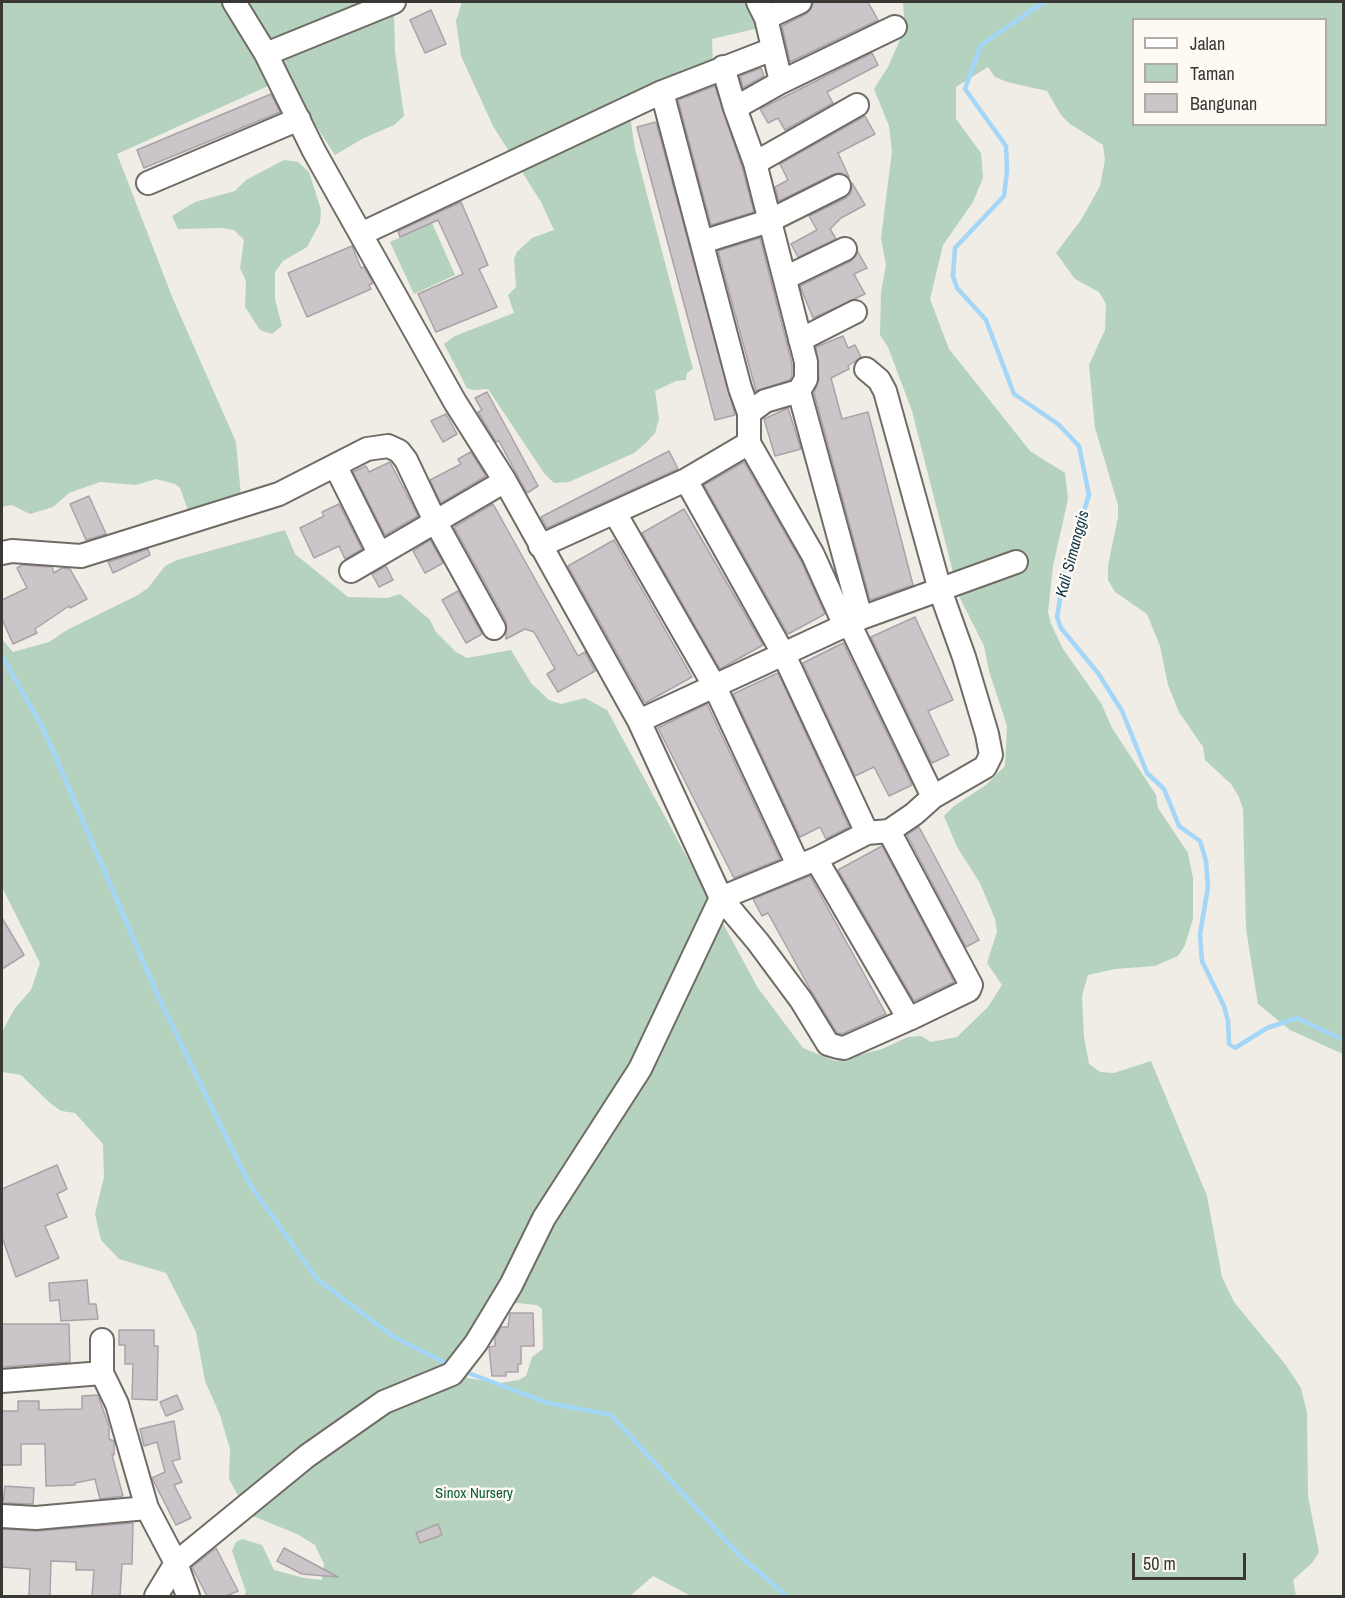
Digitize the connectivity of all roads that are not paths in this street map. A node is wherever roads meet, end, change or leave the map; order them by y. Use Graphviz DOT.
graph roads {
  1 [pos="234,2"];
  2 [pos="394,2"];
  3 [pos="800,2"];
  4 [pos="762,10"];
  5 [pos="895,27"];
  6 [pos="774,49"];
  7 [pos="266,54"];
  8 [pos="723,67"];
  9 [pos="781,82"];
  10 [pos="662,92"];
  11 [pos="857,105"];
  12 [pos="735,108"];
  13 [pos="299,119"];
  14 [pos="755,163"];
  15 [pos="148,183"];
  16 [pos="840,186"];
  17 [pos="769,221"];
  18 [pos="361,234"];
  19 [pos="702,242"];
  20 [pos="845,249"];
  21 [pos="784,278"];
  22 [pos="855,312"];
  23 [pos="800,340"];
  24 [pos="866,369"];
  25 [pos="799,391"];
  26 [pos="749,413"];
  27 [pos="749,443"];
  28 [pos="336,467"];
  29 [pos="686,480"];
  30 [pos="505,481"];
  31 [pos="615,513"];
  32 [pos="435,521"];
  33 [pos="540,546"];
  34 [pos="2,553"];
  35 [pos="380,553"];
  36 [pos="1016,562"];
  37 [pos="351,571"];
  38 [pos="940,590"];
  39 [pos="852,623"];
  40 [pos="494,628"];
  41 [pos="784,655"];
  42 [pos="715,687"];
  43 [pos="639,721"];
  44 [pos="933,796"];
  45 [pos="878,832"];
  46 [pos="807,862"];
  47 [pos="721,898"];
  48 [pos="909,1019"];
  49 [pos="102,1340"];
  50 [pos="102,1373"];
  51 [pos="2,1381"];
  52 [pos="147,1508"];
  53 [pos="2,1516"];
  54 [pos="176,1563"];
  55 [pos="156,1596"];
  56 [pos="188,1596"];
  1 -- 7 [label="street"];
  2 -- 7 [label="street"];
  3 -- 4 [label="street"];
  4 -- 6 [label="street"];
  5 -- 9 [label="street"];
  6 -- 8 [label="street"];
  6 -- 9 [label="street"];
  7 -- 13 [label="street"];
  8 -- 10 [label="street"];
  8 -- 12 [label="street"];
  9 -- 12 [label="street"];
  10 -- 18 [label="street"];
  10 -- 19 [label="street"];
  11 -- 14 [label="street"];
  12 -- 14 [label="street"];
  13 -- 15 [label="street"];
  13 -- 18 [label="street"];
  14 -- 17 [label="street"];
  16 -- 17 [label="street"];
  17 -- 19 [label="street"];
  17 -- 21 [label="street"];
  18 -- 30 [label="street"];
  19 -- 26 [label="street"];
  20 -- 21 [label="street"];
  21 -- 23 [label="street"];
  22 -- 23 [label="street"];
  23 -- 25 [label="street"];
  24 -- 38 [label="street"];
  25 -- 26 [label="street"];
  25 -- 39 [label="street"];
  26 -- 27 [label="street"];
  27 -- 29 [label="street"];
  27 -- 39 [label="street"];
  28 -- 32 [label="street"];
  28 -- 34 [label="street"];
  28 -- 35 [label="street"];
  29 -- 31 [label="street"];
  29 -- 41 [label="street"];
  30 -- 32 [label="street"];
  30 -- 33 [label="street"];
  31 -- 33 [label="street"];
  31 -- 42 [label="street"];
  32 -- 35 [label="street"];
  32 -- 40 [label="street"];
  33 -- 43 [label="street"];
  35 -- 37 [label="street"];
  36 -- 38 [label="street"];
  38 -- 39 [label="street"];
  38 -- 44 [label="street"];
  39 -- 41 [label="street"];
  39 -- 44 [label="street"];
  41 -- 42 [label="street"];
  41 -- 45 [label="street"];
  42 -- 43 [label="street"];
  42 -- 46 [label="street"];
  43 -- 47 [label="street"];
  44 -- 45 [label="street"];
  45 -- 46 [label="street"];
  45 -- 48 [label="street"];
  46 -- 47 [label="street"];
  46 -- 48 [label="street"];
  47 -- 48 [label="street"];
  47 -- 54 [label="street"];
  49 -- 50 [label="street"];
  50 -- 51 [label="street"];
  50 -- 52 [label="street"];
  52 -- 53 [label="street"];
  52 -- 54 [label="street"];
  54 -- 55 [label="street"];
  54 -- 56 [label="street"];
}
